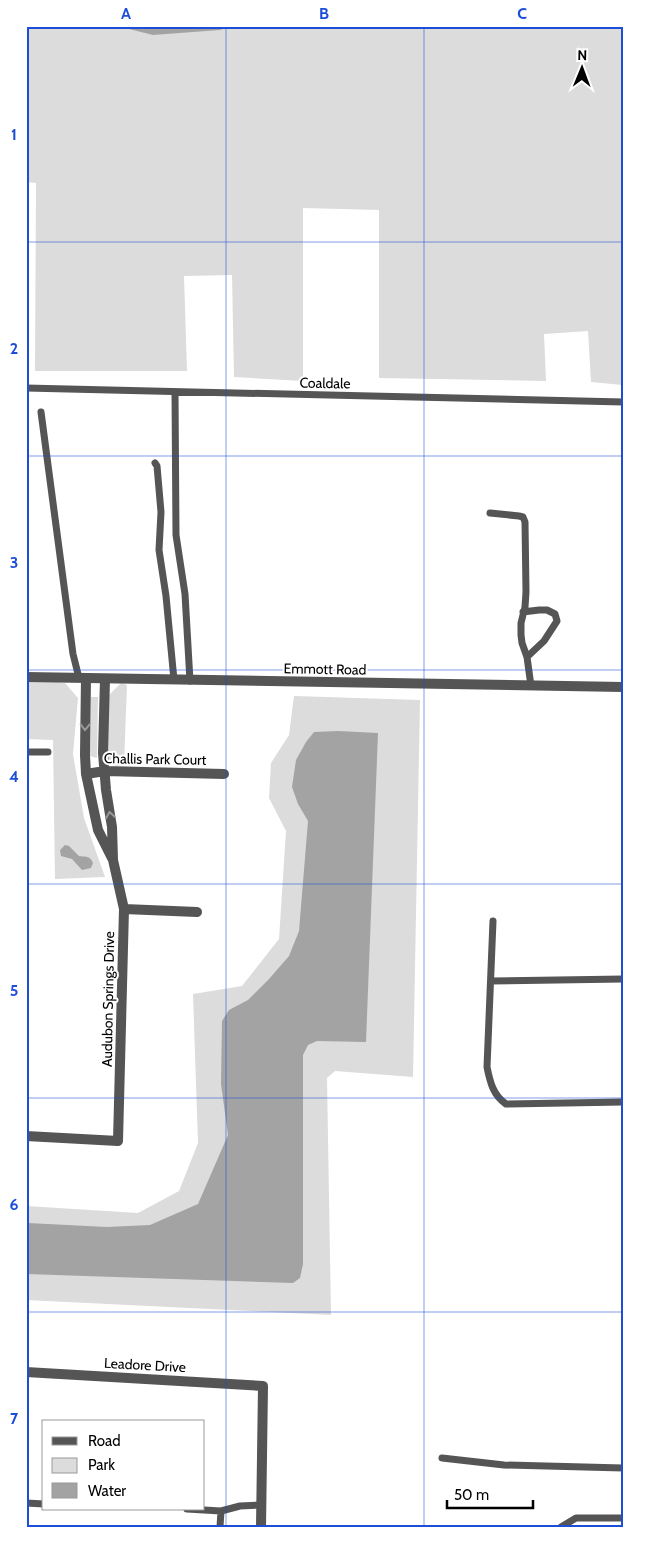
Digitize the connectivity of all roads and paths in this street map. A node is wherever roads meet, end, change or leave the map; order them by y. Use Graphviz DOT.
graph roads {
  1 [pos="26,388"];
  2 [pos="175,392"];
  3 [pos="623,402"];
  4 [pos="41,412"];
  5 [pos="155,463"];
  6 [pos="490,513"];
  7 [pos="523,612"];
  8 [pos="527,657"];
  9 [pos="26,677"];
  10 [pos="82,678"];
  11 [pos="105,679"];
  12 [pos="174,680"];
  13 [pos="190,681"];
  14 [pos="530,686"];
  15 [pos="623,687"];
  16 [pos="26,752"];
  17 [pos="48,752"];
  18 [pos="105,771"];
  19 [pos="86,774"];
  20 [pos="224,774"];
  21 [pos="113,860"];
  22 [pos="124,909"];
  23 [pos="198,912"];
  24 [pos="493,921"];
  25 [pos="623,979"];
  26 [pos="491,980"];
  27 [pos="623,1102"];
  28 [pos="26,1136"];
  29 [pos="26,1372"];
  30 [pos="442,1458"];
  31 [pos="623,1468"];
  32 [pos="26,1503"];
  33 [pos="42,1504"];
  34 [pos="262,1504"];
  35 [pos="205,1510"];
  36 [pos="220,1510"];
  37 [pos="623,1518"];
  38 [pos="220,1527"];
  39 [pos="261,1527"];
  40 [pos="561,1527"];
  1 -- 2 [label="lane, Coaldale"];
  2 -- 3 [label="lane, Coaldale"];
  2 -- 13 [label="lane"];
  4 -- 10 [label="lane"];
  5 -- 12 [label="lane"];
  6 -- 7 [label="lane"];
  7 -- 8 [label="lane"];
  7 -- 8 [label="lane"];
  8 -- 14 [label="lane"];
  9 -- 10 [label="street, Emmott Road"];
  10 -- 11 [label="street, Emmott Road"];
  10 -- 19 [label="street, Audubon Springs Drive, one-way"];
  11 -- 12 [label="street, Emmott Road"];
  11 -- 18 [label="street, Audubon Springs Drive"];
  12 -- 13 [label="street, Emmott Road"];
  13 -- 14 [label="street, Emmott Road"];
  14 -- 15 [label="street, Emmott Road"];
  16 -- 17 [label="lane"];
  18 -- 19 [label="street, Challis Park Court"];
  18 -- 20 [label="street, Challis Park Court"];
  21 -- 18 [label="street, Audubon Springs Drive, one-way"];
  19 -- 21 [label="street, Audubon Springs Drive"];
  21 -- 22 [label="street, Audubon Springs Drive"];
  22 -- 23 [label="street"];
  22 -- 28 [label="street, Audubon Springs Drive"];
  24 -- 26 [label="lane"];
  25 -- 26 [label="lane"];
  26 -- 27 [label="lane"];
  29 -- 34 [label="street, Leadore Drive"];
  30 -- 31 [label="lane"];
  32 -- 33 [label="lane"];
  34 -- 36 [label="lane"];
  34 -- 39 [label="street"];
  35 -- 36 [label="lane"];
  36 -- 38 [label="lane"];
  37 -- 40 [label="lane"];
}
